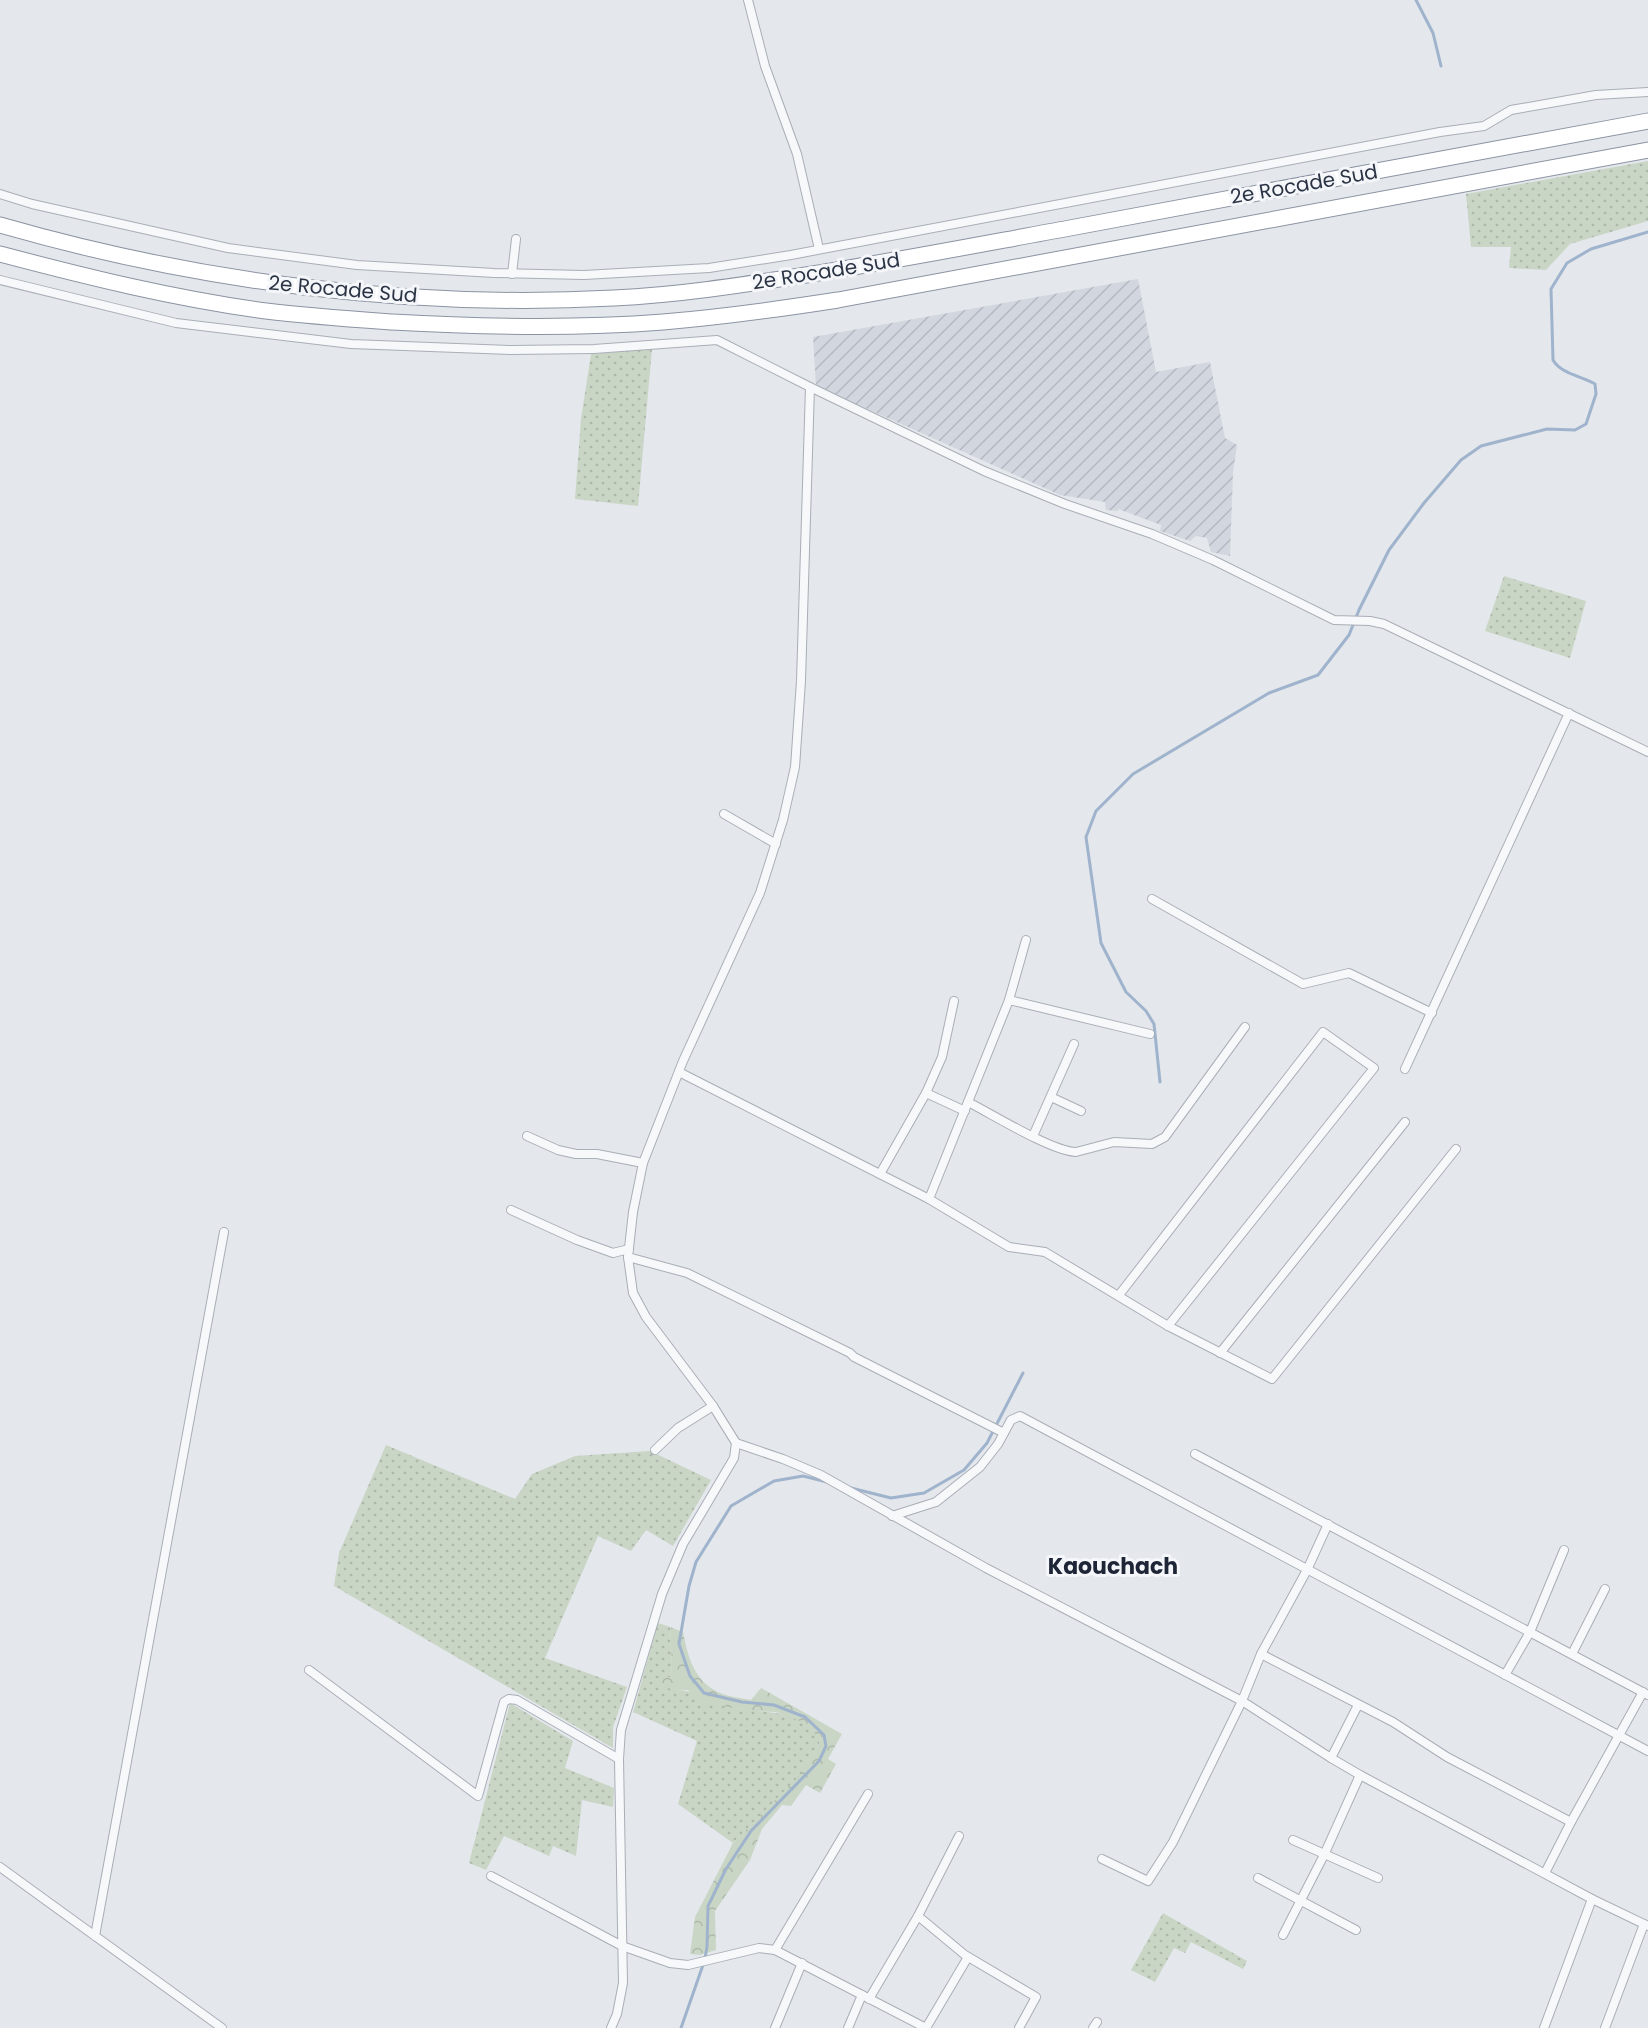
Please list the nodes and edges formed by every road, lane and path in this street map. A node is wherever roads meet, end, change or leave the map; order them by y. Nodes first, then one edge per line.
1 (748, 0) edge
2 (1648, 92) edge
3 (1648, 121) edge
4 (1648, 150) edge
5 (0, 194) edge
6 (0, 225) edge
7 (516, 239) dead end
8 (819, 249) junction
9 (0, 254) edge
10 (512, 274) junction
11 (0, 280) edge
12 (810, 387) junction
13 (1569, 712) junction
14 (1648, 752) edge
15 (724, 814) dead end
16 (776, 844) junction
17 (1152, 899) dead end
18 (1026, 940) dead end
19 (1009, 1000) junction
20 (954, 1001) dead end
21 (1432, 1013) junction
22 (1245, 1027) dead end
23 (1150, 1034) dead end
24 (1074, 1044) dead end
25 (1405, 1069) dead end
26 (679, 1072) junction
27 (926, 1093) junction
28 (1051, 1097) junction
29 (968, 1102) junction
30 (965, 1111) junction
31 (1081, 1111) dead end
32 (1405, 1122) dead end
33 (527, 1136) dead end
34 (1033, 1136) junction
35 (1456, 1149) dead end
36 (643, 1163) junction
37 (880, 1174) junction
38 (929, 1199) junction
39 (511, 1210) dead end
40 (224, 1232) dead end
41 (628, 1253) junction
42 (1119, 1295) junction
43 (1168, 1326) junction
44 (1220, 1353) junction
45 (713, 1406) junction
46 (1004, 1433) junction
47 (736, 1443) junction
48 (655, 1450) dead end
49 (1195, 1454) dead end
50 (892, 1516) junction
51 (1328, 1524) junction
52 (1564, 1550) dead end
53 (1307, 1570) junction
54 (1605, 1589) dead end
55 (1530, 1632) junction
56 (1261, 1654) junction
57 (1572, 1654) junction
58 (309, 1670) dead end
59 (1505, 1675) junction
60 (1646, 1693) edge
61 (1242, 1701) junction
62 (1359, 1705) junction
63 (1618, 1736) junction
64 (1648, 1751) edge
65 (1331, 1758) junction
66 (620, 1759) junction
67 (1360, 1775) junction
68 (868, 1794) dead end
69 (1571, 1822) junction
70 (959, 1836) dead end
71 (1293, 1840) dead end
72 (1324, 1855) junction
73 (1102, 1859) dead end
74 (0, 1867) edge
75 (1545, 1873) junction
76 (491, 1876) dead end
77 (1258, 1878) dead end
78 (1378, 1878) dead end
79 (1592, 1899) junction
80 (1301, 1901) junction
81 (918, 1916) junction
82 (1646, 1925) edge
83 (1356, 1930) dead end
84 (1283, 1935) dead end
85 (95, 1936) junction
86 (622, 1946) junction
87 (775, 1950) junction
88 (968, 1957) junction
89 (802, 1963) junction
90 (865, 1997) junction
91 (222, 2028) edge
92 (611, 2028) edge
93 (775, 2028) edge
94 (848, 2028) edge
95 (926, 2028) edge
96 (1018, 2028) edge
97 (1544, 2028) edge
98 (1605, 2028) edge

1 - 8 street
2 - 8 street
3 - 6 highway, 2e Rocade Sud
4 - 9 highway, 2e Rocade Sud
5 - 10 street
7 - 10 street
8 - 10 street
11 - 12 street
12 - 13 street
12 - 16 street
13 - 14 street
13 - 21 street
15 - 16 street
16 - 26 street
17 - 21 street
18 - 19 street
19 - 23 street
19 - 29 street
20 - 27 street
21 - 25 street
22 - 34 street
24 - 28 street
26 - 36 street
26 - 37 street
27 - 30 street
27 - 37 street
28 - 31 street
28 - 34 street
29 - 30 street
29 - 34 street
30 - 38 street
32 - 44 street
33 - 36 street
35 - 44 street
36 - 41 street
37 - 38 street
38 - 42 street
39 - 41 street
40 - 85 street
41 - 45 street
41 - 46 street
42 - 43 street
42 - 43 street
43 - 44 street
45 - 47 street
45 - 48 street
46 - 50 street
46 - 53 street
47 - 50 street
47 - 66 street
49 - 51 street
50 - 61 street
51 - 53 street
51 - 55 street
52 - 55 street
53 - 56 street
53 - 59 street
54 - 57 street
55 - 57 street
55 - 59 street
56 - 61 street
56 - 62 street
57 - 60 street
58 - 66 street
59 - 63 street
60 - 63 street
61 - 65 street
61 - 73 street
62 - 65 street
62 - 69 street
63 - 64 street
63 - 69 street
65 - 67 street
66 - 86 street
67 - 72 street
67 - 75 street
68 - 87 street
69 - 75 street
70 - 81 street
71 - 72 street
72 - 78 street
72 - 80 street
74 - 85 street
75 - 79 street
76 - 86 street
77 - 80 street
79 - 82 street
79 - 97 street
80 - 83 street
80 - 84 street
81 - 88 street
81 - 90 street
82 - 98 street
85 - 91 street
86 - 87 street
86 - 92 street
87 - 89 street
88 - 95 street
88 - 96 street
89 - 90 street
89 - 93 street
90 - 94 street
90 - 95 street

